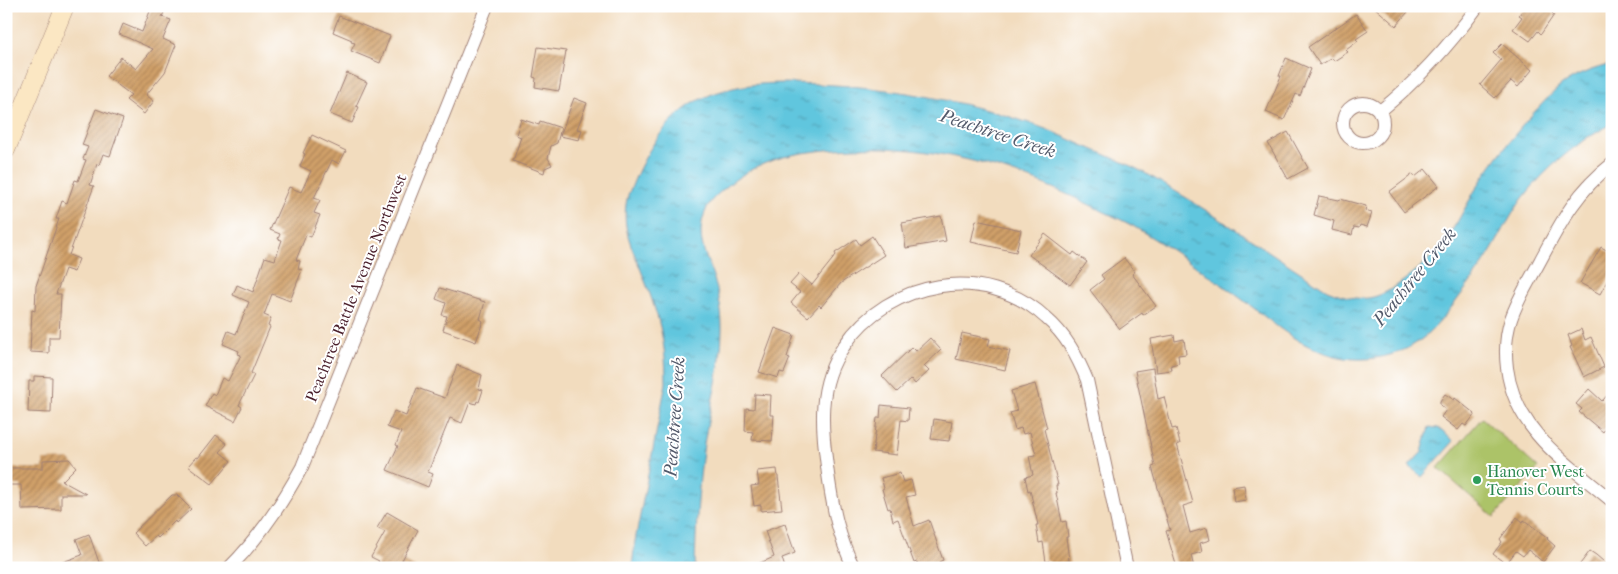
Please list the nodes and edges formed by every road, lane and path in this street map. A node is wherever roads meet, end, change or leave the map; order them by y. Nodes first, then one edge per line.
1 (65, 6) edge
2 (487, 6) edge
3 (1478, 6) edge
4 (1379, 112) dead end
5 (6, 150) edge
6 (1612, 164) edge
7 (1612, 501) edge
8 (229, 568) edge
9 (854, 568) edge
10 (1127, 568) edge

1 - 5 street
2 - 8 street, Peachtree Battle Avenue Northwest
3 - 4 street
6 - 7 street
9 - 10 street

